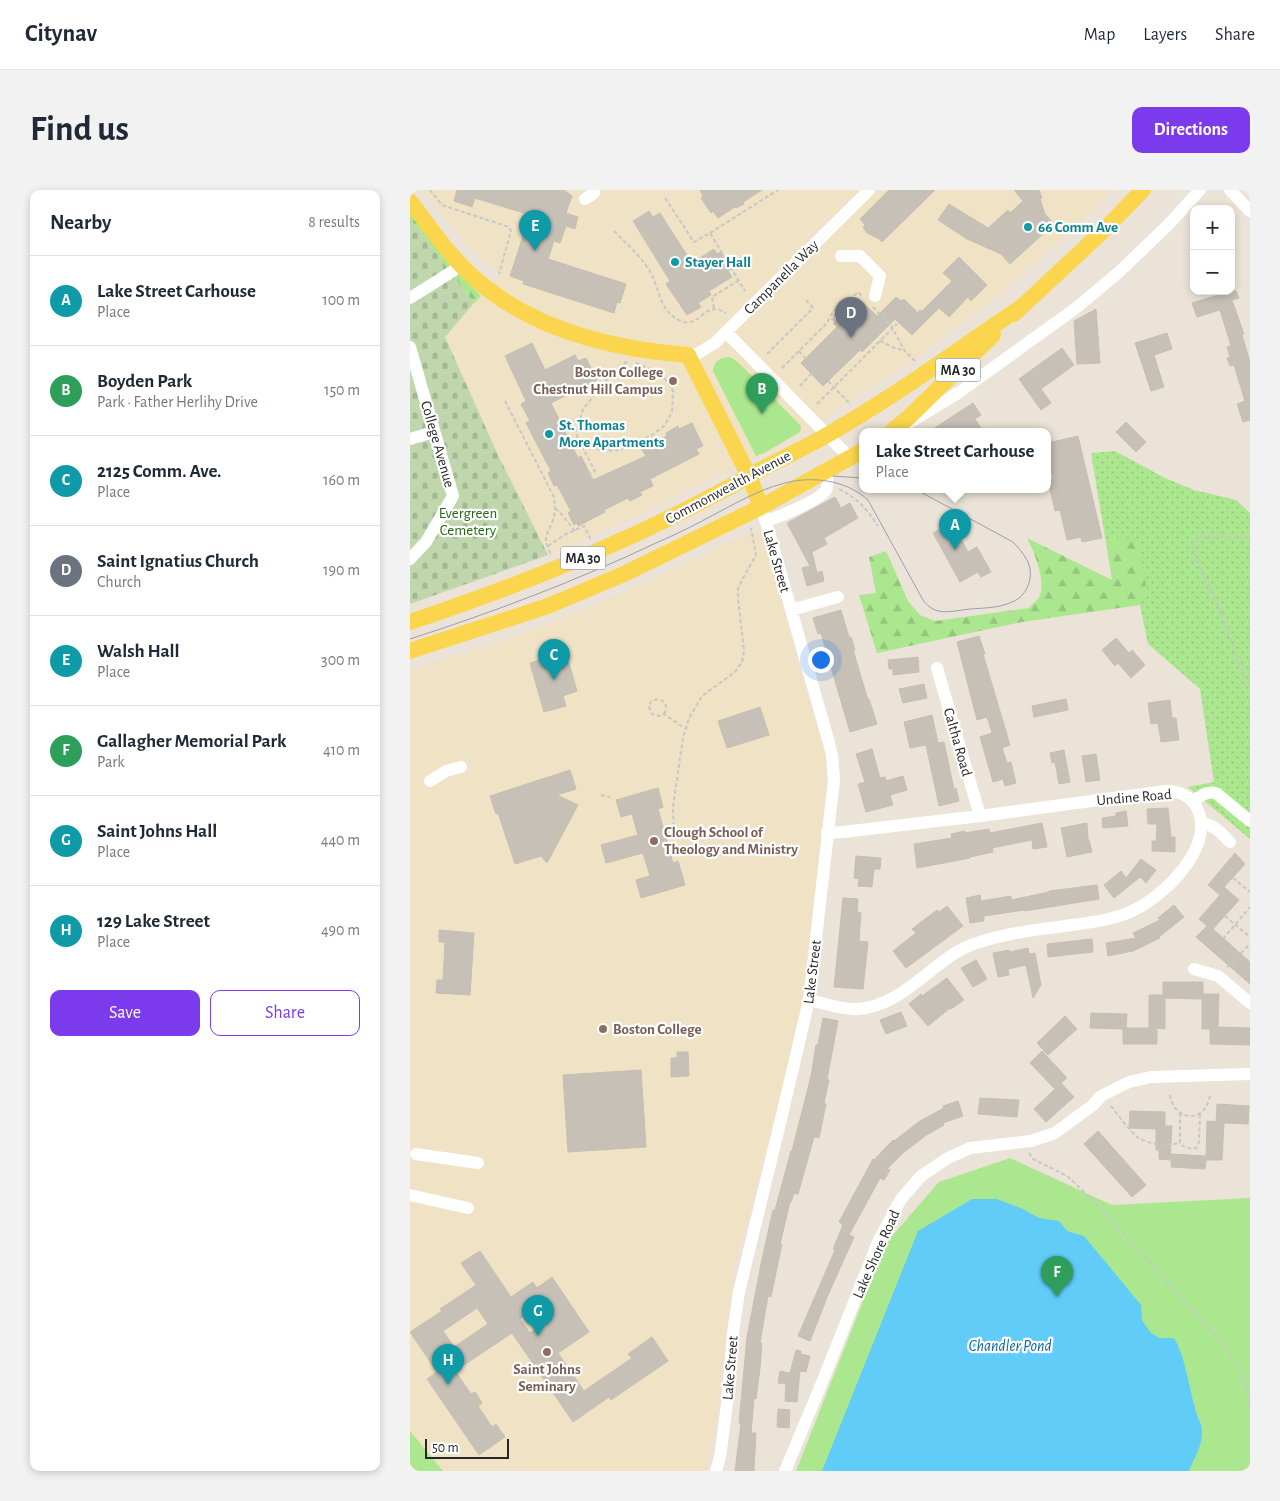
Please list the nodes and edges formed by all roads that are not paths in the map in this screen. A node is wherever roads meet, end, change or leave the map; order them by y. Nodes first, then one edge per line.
1 (869, 190) edge
2 (1143, 190) edge
3 (1200, 190) edge
4 (1230, 190) edge
5 (410, 201) edge
6 (1248, 210) edge
7 (1250, 221) edge
8 (841, 256) dead end
9 (460, 264) junction
10 (410, 298) edge
11 (869, 299) road end
12 (1021, 306) junction
13 (726, 332) junction
14 (410, 347) edge
15 (688, 355) junction
16 (896, 428) edge
17 (898, 428) edge
18 (434, 432) junction
19 (828, 435) junction
20 (410, 439) edge
21 (856, 454) edge
22 (749, 476) junction
23 (763, 514) junction
24 (410, 559) edge
25 (838, 597) dead end
26 (791, 610) junction
27 (410, 622) edge
28 (410, 651) edge
29 (937, 668) dead end
30 (461, 768) dead end
31 (430, 781) dead end
32 (1193, 802) junction
33 (980, 816) junction
34 (1250, 821) edge
35 (1201, 823) junction
36 (827, 833) junction
37 (1230, 842) dead end
38 (1194, 969) dead end
39 (809, 1000) junction
40 (1250, 1003) edge
41 (1250, 1074) edge
42 (416, 1154) dead end
43 (478, 1164) dead end
44 (410, 1195) edge
45 (468, 1208) dead end
46 (716, 1471) edge
47 (785, 1471) edge

1 - 13 street, Campanella Way
2 - 12 main road, Commonwealth Avenue / MA 30
3 - 17 street, Commonwealth Avenue
4 - 6 street
5 - 9 main road
6 - 7 street
8 - 11 street
9 - 10 street
9 - 15 main road
12 - 16 main road, Commonwealth Avenue / MA 30
12 - 19 main road, Commonwealth Avenue / MA 30
13 - 15 street, Campanella Way
13 - 19 street
14 - 18 street, College Avenue
15 - 22 main road, Lake Street
18 - 20 street
18 - 24 street, College Avenue
19 - 21 street
19 - 22 main road, Commonwealth Avenue / MA 30
21 - 23 main road, Commonwealth Avenue / MA 30
22 - 23 main road, Lake Street
22 - 27 main road, Commonwealth Avenue / MA 30
23 - 26 street, Lake Street
23 - 28 main road, Commonwealth Avenue / MA 30
25 - 26 street
26 - 36 street, Lake Street
29 - 33 street, Caltha Road
30 - 31 street
32 - 33 street, Undine Road
32 - 34 street
32 - 35 street, Undine Road
33 - 36 street, Undine Road
35 - 37 street
35 - 39 street
36 - 39 street, Lake Street
38 - 40 street
39 - 46 street, Lake Street
41 - 47 street, Lake Shore Road
42 - 43 street
44 - 45 street

